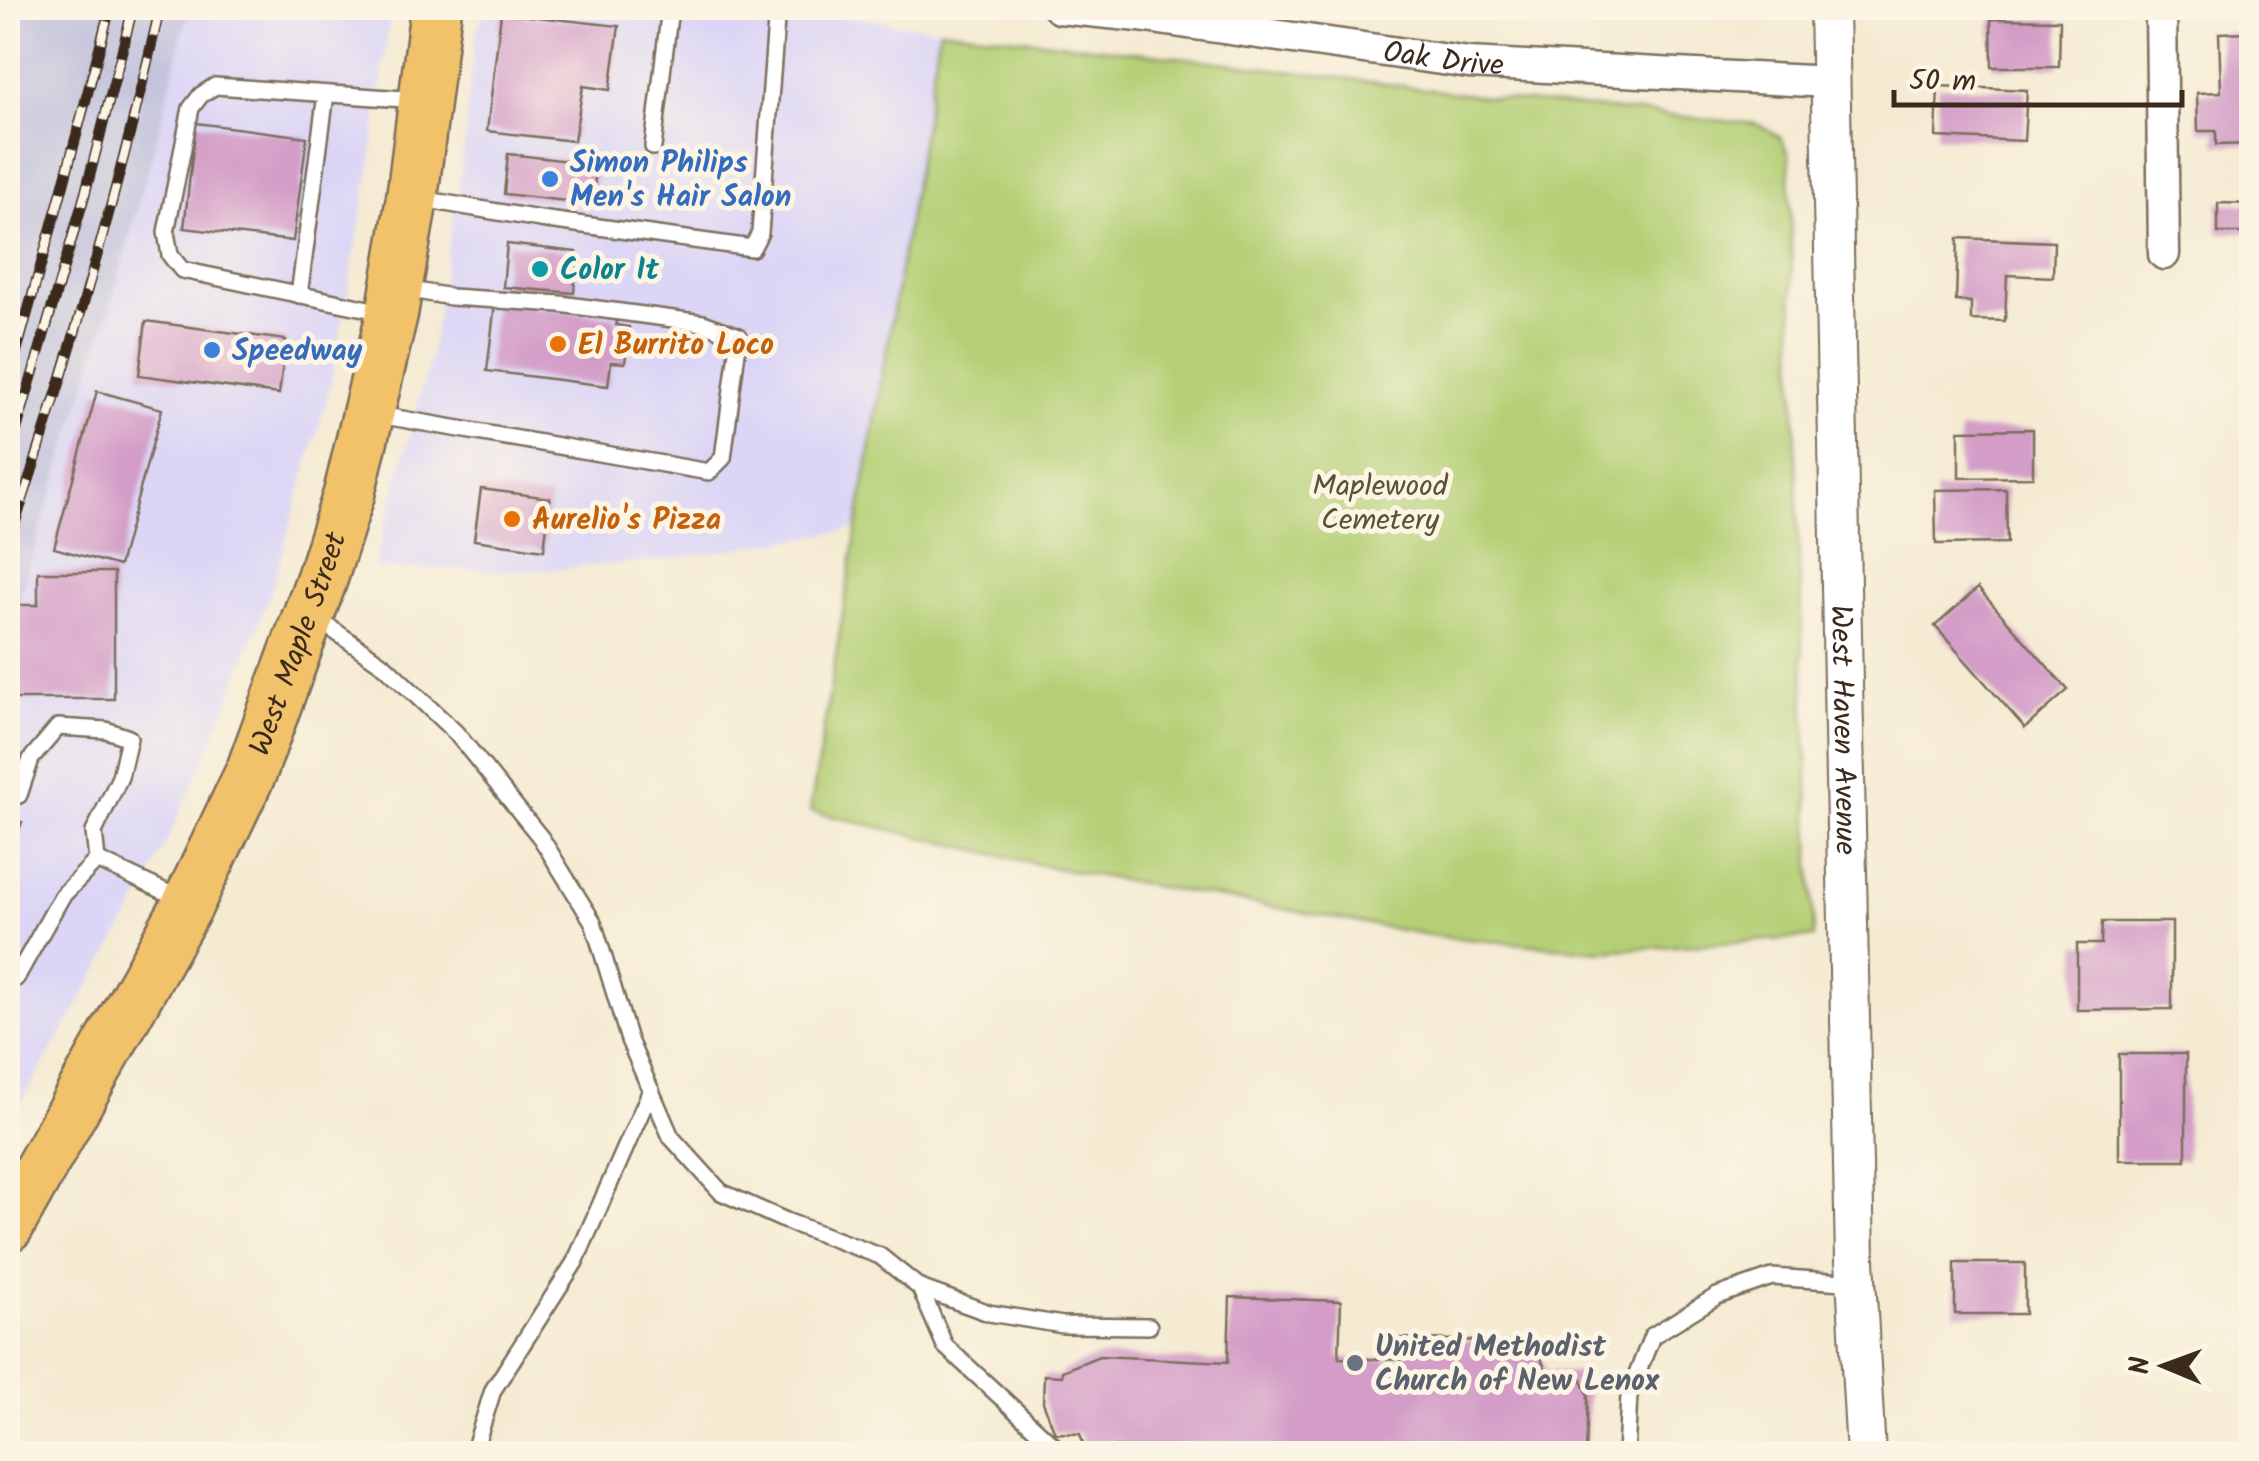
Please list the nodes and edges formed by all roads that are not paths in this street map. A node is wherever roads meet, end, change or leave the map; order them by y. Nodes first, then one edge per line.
1 (436, 8) edge
2 (670, 8) edge
3 (777, 8) edge
4 (1060, 8) edge
5 (1829, 8) edge
6 (2161, 8) edge
7 (1140, 12) edge
8 (1830, 82) junction
9 (326, 94) junction
10 (424, 100) junction
11 (653, 147) dead end
12 (412, 198) junction
13 (2164, 254) dead end
14 (298, 295) junction
15 (394, 301) junction
16 (369, 413) junction
17 (309, 613) junction
18 (19, 795) dead end
19 (97, 860) junction
20 (189, 902) junction
21 (16, 978) dead end
22 (651, 1090) junction
23 (8, 1226) edge
24 (1857, 1284) junction
25 (920, 1288) junction
26 (1149, 1326) dead end
27 (473, 1454) edge
28 (1063, 1454) edge
29 (1626, 1454) edge
30 (1866, 1454) edge

1 - 10 main road, West Maple Street
2 - 11 lane
3 - 12 lane
4 - 7 street, Oak Drive
5 - 8 street, West Haven Avenue
6 - 13 street
7 - 8 street, Oak Drive
8 - 24 street, West Haven Avenue
9 - 10 lane
9 - 14 lane
9 - 14 lane
10 - 12 main road, West Maple Street
12 - 15 main road, West Maple Street
14 - 15 lane
15 - 16 main road, West Maple Street
15 - 16 lane
16 - 17 main road, West Maple Street
17 - 20 main road, West Maple Street
17 - 22 lane
18 - 19 lane
19 - 20 lane
19 - 21 lane
20 - 23 main road, West Maple Street
22 - 25 lane
22 - 27 lane
24 - 29 lane
24 - 30 street, West Haven Avenue
25 - 26 lane
25 - 28 lane

